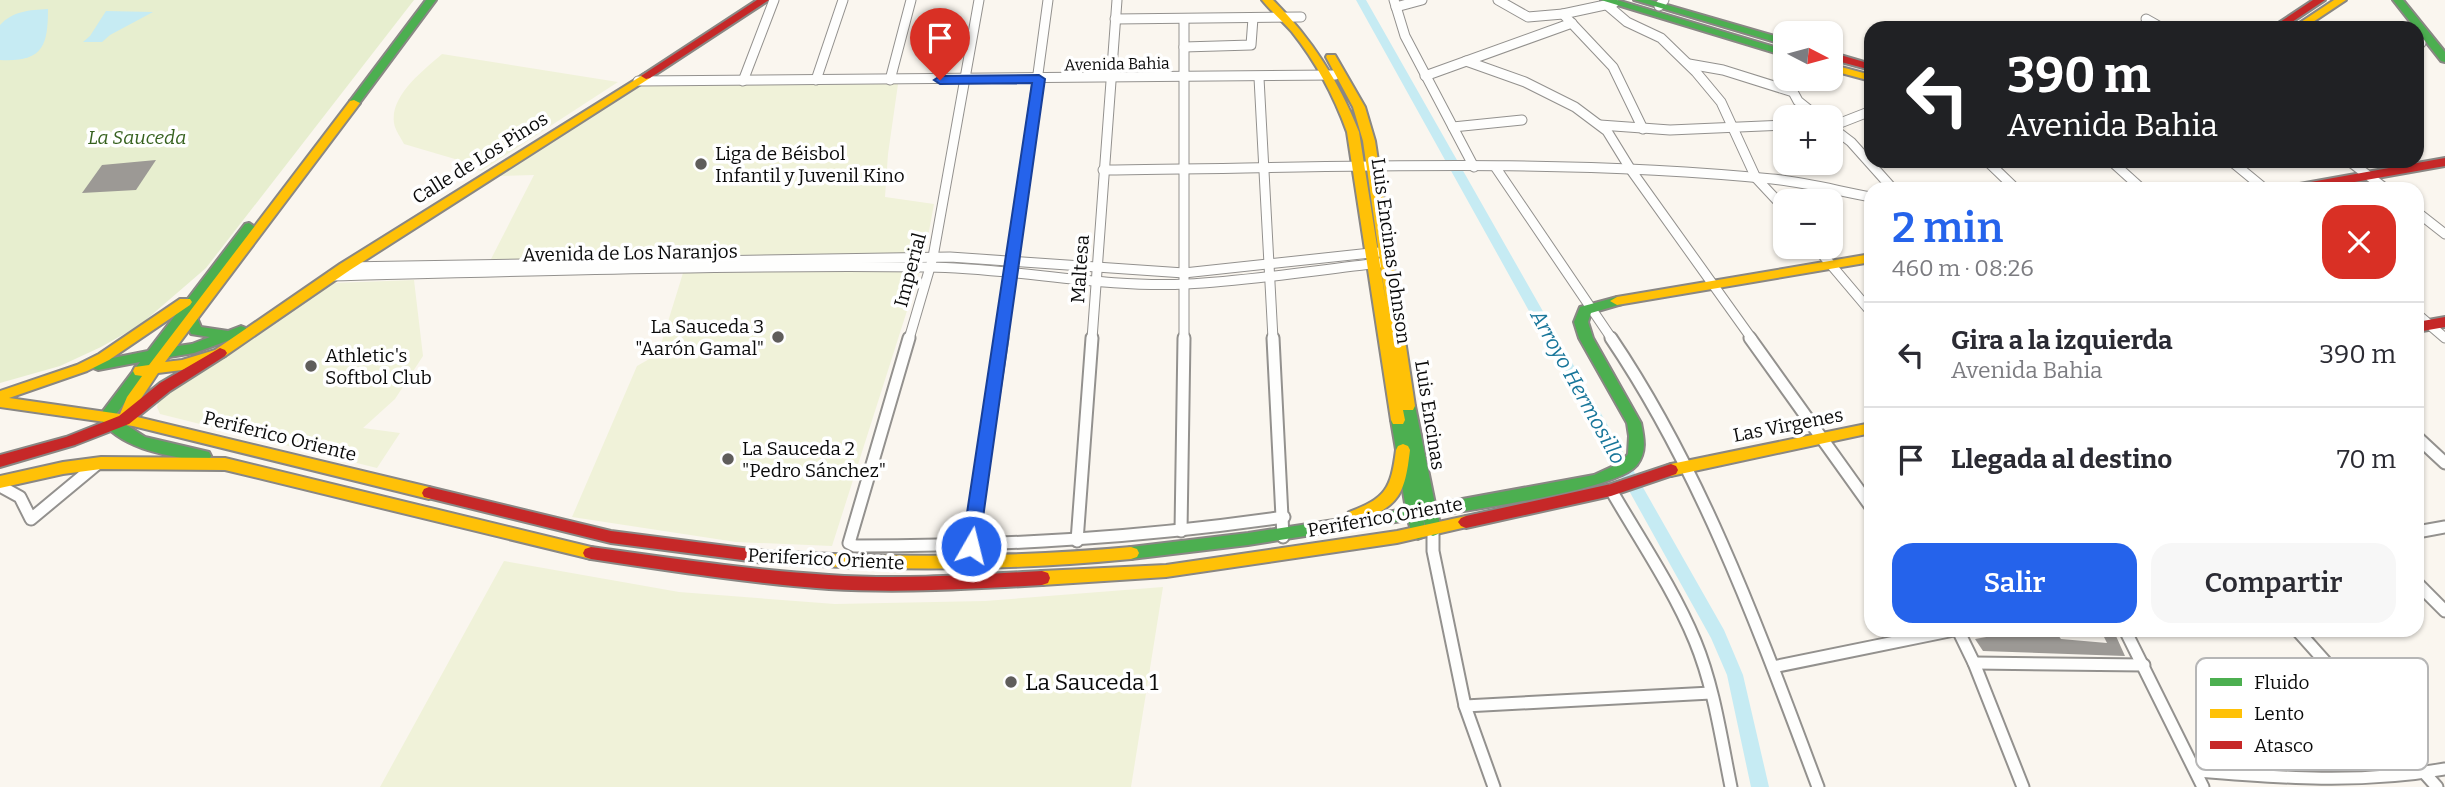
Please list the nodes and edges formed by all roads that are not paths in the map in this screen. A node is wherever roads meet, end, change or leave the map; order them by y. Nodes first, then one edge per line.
1 (422, 0) edge
2 (432, 0) edge
3 (764, 0) edge
4 (774, 0) edge
5 (843, 0) edge
6 (911, 0) edge
7 (979, 0) edge
8 (1048, 0) edge
9 (1117, 0) edge
10 (1267, 0) edge
11 (1280, 0) edge
12 (1422, 0) edge
13 (1498, 0) edge
14 (1639, 0) edge
15 (2320, 0) edge
16 (2341, 0) edge
17 (2386, 0) edge
18 (2398, 0) edge
19 (1609, 3) edge
20 (1662, 3) edge
21 (1395, 4) edge
22 (1563, 14) junction
23 (1253, 18) junction
24 (1294, 18) junction
25 (1115, 19) junction
26 (1184, 19) junction
27 (2146, 19) dead end
28 (2150, 21) edge
29 (2287, 21) edge
30 (2308, 21) edge
31 (2403, 21) edge
32 (2412, 21) edge
33 (1572, 23) junction
34 (2426, 41) edge
35 (1773, 45) edge
36 (1773, 46) edge
37 (1184, 47) junction
38 (1843, 59) edge
39 (2445, 59) edge
40 (1466, 61) junction
41 (1689, 64) junction
42 (1864, 65) edge
43 (1843, 70) edge
44 (2445, 73) edge
45 (1337, 76) junction
46 (1425, 76) junction
47 (1864, 76) edge
48 (1184, 77) junction
49 (1259, 78) junction
50 (1039, 79) junction
51 (1111, 79) junction
52 (816, 80) junction
53 (890, 80) junction
54 (965, 80) junction
55 (638, 81) junction
56 (743, 81) junction
57 (1773, 86) edge
58 (1790, 91) edge
59 (1805, 105) edge
60 (1864, 114) edge
61 (1522, 120) dead end
62 (1843, 122) edge
63 (1600, 125) junction
64 (1773, 125) edge
65 (1452, 127) junction
66 (1734, 127) junction
67 (1643, 129) junction
68 (1843, 136) edge
69 (1864, 157) edge
70 (2445, 162) edge
71 (2424, 166) edge
72 (1473, 167) junction
73 (1496, 167) junction
74 (1874, 168) edge
75 (1994, 168) edge
76 (2119, 168) edge
77 (2240, 168) edge
78 (2358, 168) edge
79 (2412, 168) edge
80 (1185, 169) junction
81 (1264, 169) junction
82 (1366, 169) junction
83 (1103, 170) junction
84 (1631, 170) junction
85 (2369, 176) junction
86 (1756, 178) junction
87 (1887, 182) edge
88 (2009, 182) edge
89 (2134, 182) edge
90 (2256, 182) edge
91 (2334, 182) edge
92 (2377, 182) edge
93 (1773, 196) edge
94 (1864, 196) edge
95 (2424, 218) edge
96 (2445, 234) edge
97 (1379, 258) junction
98 (1826, 259) edge
99 (1864, 259) edge
100 (1013, 260) junction
101 (932, 262) junction
102 (687, 264) junction
103 (1831, 265) junction
104 (345, 267) junction
105 (1099, 267) junction
106 (1270, 269) junction
107 (1012, 271) junction
108 (331, 276) junction
109 (1184, 279) junction
110 (1097, 281) junction
111 (1712, 284) junction
112 (195, 296) junction
113 (1864, 304) edge
114 (1590, 307) junction
115 (191, 318) junction
116 (268, 319) junction
117 (2445, 322) edge
118 (2424, 326) edge
119 (2424, 327) edge
120 (236, 333) junction
121 (2445, 338) edge
122 (220, 353) junction
123 (152, 363) junction
124 (82, 368) junction
125 (0, 396) edge
126 (0, 402) edge
127 (114, 420) junction
128 (1864, 429) edge
129 (1821, 437) junction
130 (2424, 444) edge
131 (1402, 450) junction
132 (0, 461) edge
133 (98, 463) junction
134 (2445, 463) edge
135 (225, 464) junction
136 (1687, 466) junction
137 (0, 484) edge
138 (1611, 491) junction
139 (1864, 497) edge
140 (1421, 515) junction
141 (1284, 517) junction
142 (2445, 527) edge
143 (1181, 531) junction
144 (2424, 531) edge
145 (1425, 532) junction
146 (1300, 534) junction
147 (1283, 537) junction
148 (1077, 541) junction
149 (971, 546) junction
150 (2424, 590) edge
151 (2445, 611) edge
152 (1921, 637) edge
153 (1960, 637) edge
154 (2129, 637) edge
155 (2303, 637) edge
156 (2322, 658) edge
157 (1974, 663) junction
158 (2144, 665) junction
159 (1773, 667) junction
160 (1712, 693) junction
161 (1465, 706) junction
162 (2196, 769) edge
163 (2445, 769) edge
164 (2421, 770) edge
165 (2197, 771) joint
166 (2425, 774) junction
167 (2279, 782) edge
168 (1494, 787) edge
169 (1731, 787) edge
170 (1818, 787) edge
171 (2023, 787) edge
172 (2203, 787) edge
173 (2437, 787) edge

1 - 112 main road
2 - 115 main road
3 - 55 main road, Calle de Los Pinos
4 - 56 street
5 - 52 street
6 - 53 street
7 - 54 street, Imperial
8 - 50 street
9 - 25 street, Maltesa
10 - 24 main road, Luis Encinas Johnson
11 - 24 main road
12 - 21 street
13 - 22 street
14 - 20 main road
15 - 29 main road
16 - 30 main road
17 - 31 main road
18 - 32 main road
19 - 22 street
19 - 36 main road
19 - 41 street
20 - 35 main road
21 - 46 street
22 - 33 street
23 - 24 street
23 - 26 street
23 - 37 street
24 - 45 main road, Luis Encinas Johnson
25 - 26 street
25 - 51 street, Maltesa
26 - 37 street
27 - 28 street
33 - 40 street
33 - 67 street
34 - 39 main road
34 - 44 main road
37 - 48 street
38 - 42 main road
40 - 46 street
40 - 63 street
41 - 57 street
41 - 66 street
43 - 47 main road
45 - 49 street, Avenida Bahia
45 - 82 main road, Luis Encinas Johnson
46 - 65 street
48 - 49 street, Avenida Bahia
48 - 51 street, Avenida Bahia
48 - 80 street
49 - 81 street
50 - 51 street, Avenida Bahia
50 - 54 street, Avenida Bahia
50 - 100 street
51 - 83 street, Maltesa
52 - 53 street, Avenida Bahia
52 - 56 street, Avenida Bahia
53 - 54 street, Avenida Bahia
54 - 101 street, Imperial
55 - 56 street, Avenida Bahia
55 - 104 main road, Calle de Los Pinos
58 - 59 street
60 - 62 street
61 - 65 street
63 - 67 street
63 - 84 street
64 - 66 street
65 - 72 street
66 - 67 street
66 - 86 street
68 - 69 street
70 - 71 main road
72 - 73 street
72 - 82 street
73 - 84 street
73 - 114 street
74 - 87 street
75 - 88 street
76 - 89 street
77 - 90 street
78 - 85 street
79 - 85 main road
80 - 81 street
80 - 83 street
80 - 109 street
81 - 82 street
81 - 106 street
82 - 97 main road, Luis Encinas Johnson
83 - 105 street, Maltesa
84 - 86 street
84 - 111 street
85 - 91 main road
85 - 92 street
86 - 93 street
86 - 94 street
95 - 96 street
97 - 106 street
97 - 131 main road, Luis Encinas Johnson
97 - 140 main road, Luis Encinas
98 - 103 street
99 - 103 main road
100 - 101 street
100 - 105 street
100 - 107 street
101 - 102 street, Avenida de Los Naranjos
101 - 107 street
101 - 149 street, Imperial
102 - 104 street, Avenida de Los Naranjos
102 - 108 street, Avenida de Los Naranjos
103 - 111 main road
103 - 113 street
104 - 108 main road, Calle de Los Pinos
105 - 109 street
105 - 110 street, Maltesa
106 - 109 street
106 - 141 street
107 - 110 street
107 - 149 street
108 - 116 main road, Calle de Los Pinos
109 - 110 street
109 - 143 street
110 - 148 street, Maltesa
111 - 114 main road
111 - 129 street
112 - 123 main road
112 - 124 main road
114 - 136 street
114 - 140 main road, Periferico Oriente
115 - 120 main road
115 - 123 main road
116 - 120 main road
116 - 122 main road, Calle de Los Pinos
117 - 118 main road
119 - 121 street
120 - 123 main road
122 - 123 main road
122 - 127 main road
123 - 124 main road
123 - 127 main road
124 - 125 main road
126 - 127 main road, Periferico Oriente
127 - 132 main road
127 - 135 main road
127 - 147 main road, Periferico Oriente
128 - 129 main road, Las Virgenes
129 - 136 main road, Las Virgenes
129 - 139 street
130 - 134 street
131 - 140 main road, Luis Encinas Johnson
131 - 146 main road
133 - 135 main road, Periferico Oriente
133 - 137 main road, Periferico Oriente
133 - 137 street
135 - 145 main road, Periferico Oriente
136 - 138 main road, Periferico Oriente
136 - 159 street
138 - 145 main road, Periferico Oriente
138 - 160 street
140 - 145 main road, Luis Encinas
140 - 146 main road, Periferico Oriente
141 - 143 street
141 - 147 street
142 - 144 street
143 - 148 street
145 - 161 street
146 - 147 main road, Periferico Oriente
148 - 149 street
150 - 151 street
152 - 159 street
153 - 157 street
154 - 158 street
155 - 156 street
157 - 158 street
157 - 171 street
158 - 162 street
159 - 170 street
160 - 161 street
160 - 169 street
161 - 168 street
163 - 166 street
164 - 166 street
165 - 167 street
165 - 172 street
166 - 167 street
166 - 173 street

